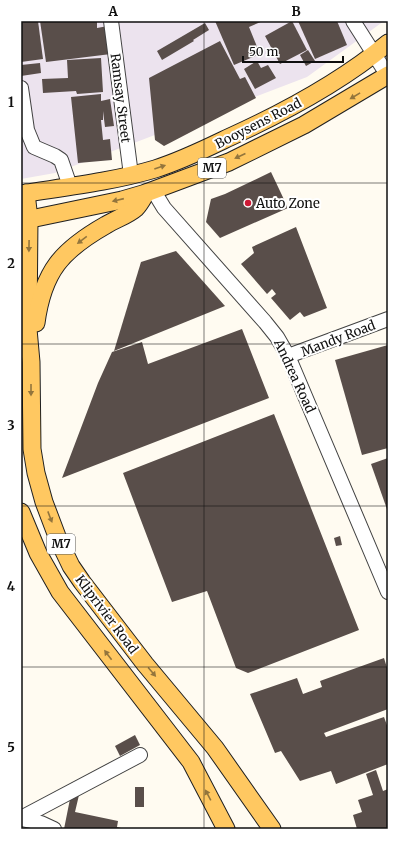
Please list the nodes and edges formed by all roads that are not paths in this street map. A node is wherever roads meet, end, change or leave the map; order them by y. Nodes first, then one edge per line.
1 (112, 21) edge
2 (353, 21) edge
3 (388, 44) edge
4 (374, 55) junction
5 (388, 76) edge
6 (21, 88) edge
7 (132, 175) junction
8 (70, 186) junction
9 (149, 192) junction
10 (24, 194) edge
11 (25, 220) edge
12 (388, 319) edge
13 (288, 356) junction
14 (31, 362) junction
15 (21, 512) edge
16 (388, 592) edge
17 (140, 755) dead end
18 (21, 818) edge
19 (54, 829) edge
20 (226, 829) edge
21 (272, 829) edge

1 - 7 street, Ramsay Street
2 - 4 street
3 - 4 main road, Booysens Road / M7
4 - 5 street
7 -> 4 main road, Booysens Road / M7
5 -> 9 main road, Booysens Road / M7
6 - 8 street
7 - 8 main road, Booysens Road / M7
8 - 10 main road, Booysens Road / M7
9 -> 11 main road, Booysens Road / M7
9 - 13 street, Andrea Road
9 -> 14 main road
10 - 11 main road, Kliprivier Road / M7
11 -> 14 main road, Kliprivier Road / M7
12 - 13 street, Mandy Road
13 - 16 street, Andrea Road
14 -> 21 main road, Kliprivier Road / M7
20 -> 15 main road, Kliprivier Road / M7
17 - 18 street
18 - 19 street

